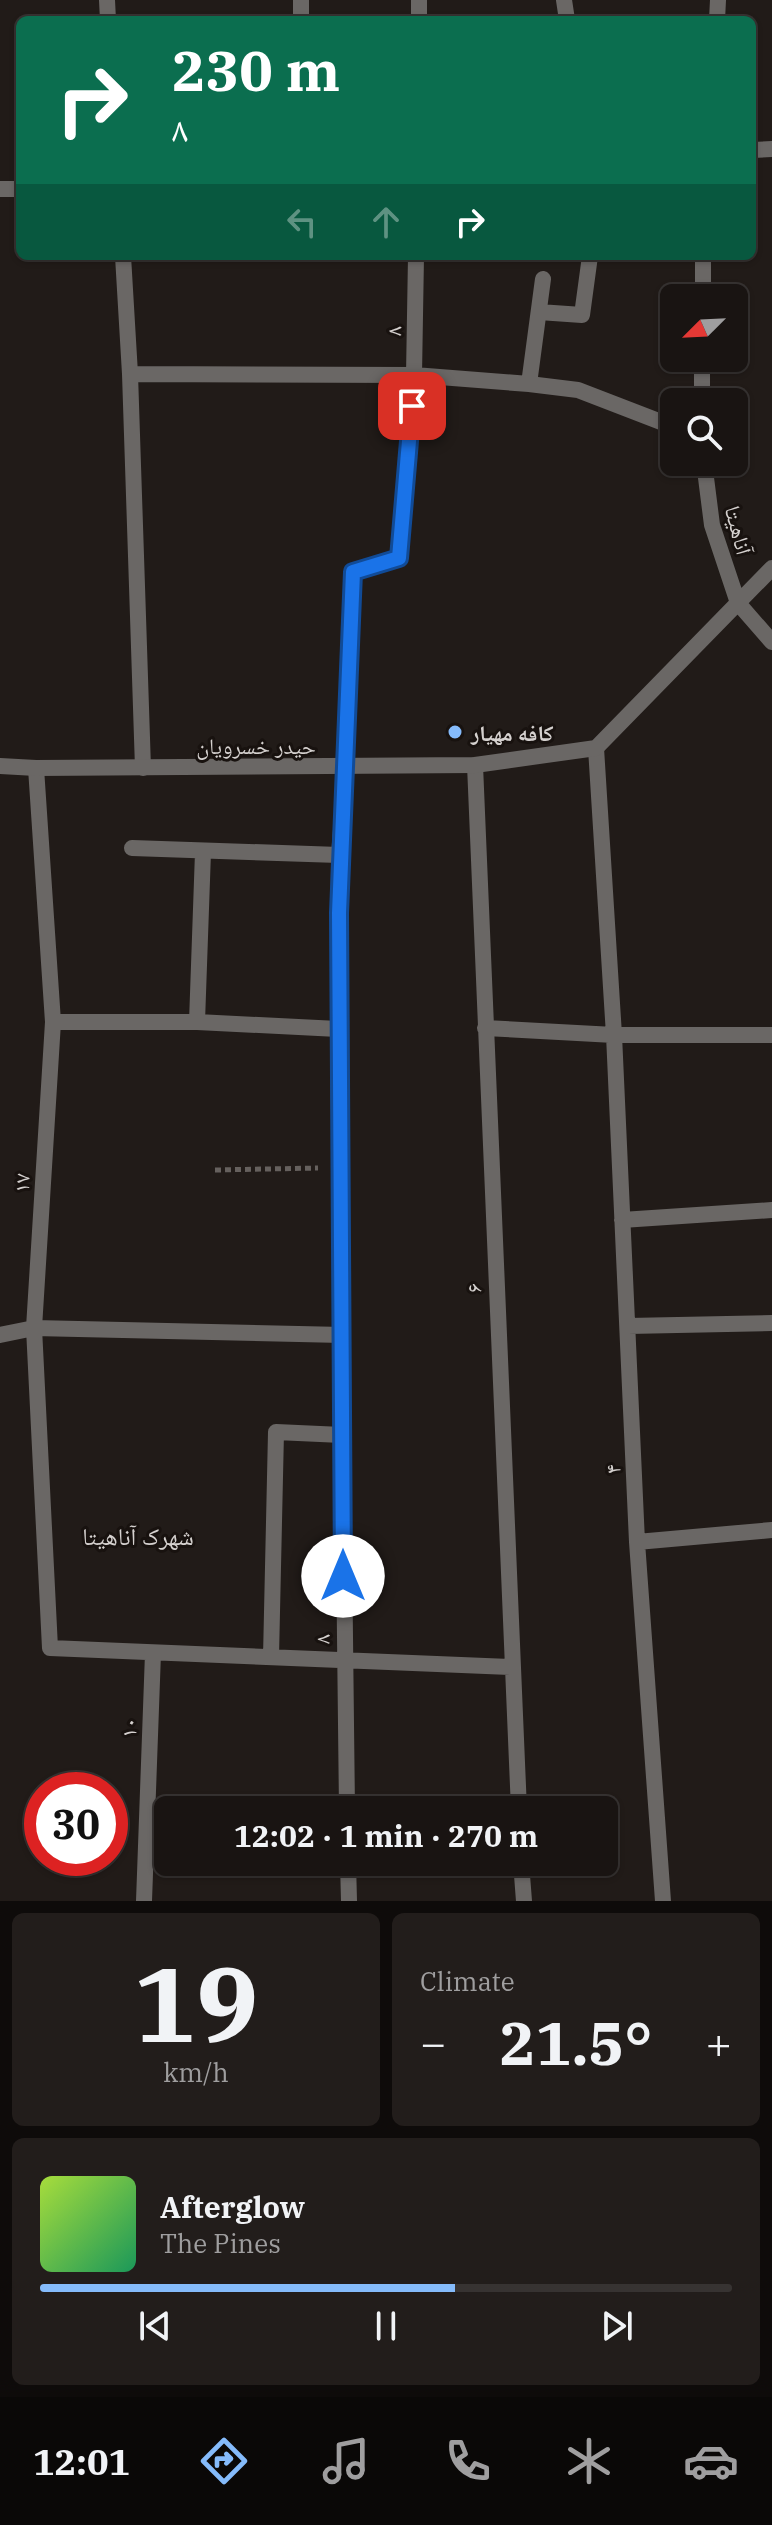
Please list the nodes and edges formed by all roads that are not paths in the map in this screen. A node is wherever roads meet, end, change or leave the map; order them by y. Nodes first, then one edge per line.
1 (123, 260) edge
2 (416, 260) edge
3 (589, 260) edge
4 (703, 260) edge
5 (543, 279) dead end
6 (703, 284) edge
7 (539, 312) junction
8 (130, 374) junction
9 (414, 375) junction
10 (529, 384) junction
11 (660, 422) edge
12 (706, 476) edge
13 (772, 568) edge
14 (738, 603) junction
15 (772, 642) edge
16 (596, 748) junction
17 (475, 765) junction
18 (0, 766) edge
19 (346, 767) junction
20 (36, 768) junction
21 (143, 768) junction
22 (132, 848) dead end
23 (203, 852) junction
24 (339, 855) junction
25 (53, 1022) junction
26 (197, 1022) junction
27 (485, 1028) junction
28 (338, 1029) junction
29 (614, 1035) junction
30 (772, 1035) edge
31 (772, 1210) edge
32 (622, 1220) junction
33 (772, 1323) edge
34 (628, 1326) junction
35 (34, 1328) junction
36 (0, 1335) edge
37 (343, 1335) junction
38 (342, 1435) junction
39 (772, 1530) edge
40 (637, 1542) junction
41 (153, 1653) junction
42 (271, 1657) junction
43 (343, 1660) junction
44 (511, 1667) junction
45 (347, 1796) edge
46 (518, 1796) edge
47 (348, 1876) edge
48 (522, 1876) edge
49 (144, 1901) edge
50 (349, 1901) edge
51 (524, 1901) edge
52 (663, 1901) edge

1 - 8 street
2 - 9 street, ۸
3 - 7 street
4 - 6 street
5 - 7 street
7 - 10 street
8 - 9 street
8 - 21 street
9 - 10 street
9 - 19 street, ۸
10 - 11 street
12 - 14 street, آناهیتا
13 - 14 street
14 - 15 street, آناهیتا
14 - 16 street
16 - 17 street, حیدر خسرویان
16 - 29 street, ۴
17 - 19 street, حیدر خسرویان
17 - 27 street, ۶
18 - 20 street, حیدر خسرویان
19 - 21 street, حیدر خسرویان
19 - 24 street, ۸
20 - 21 street, حیدر خسرویان
20 - 25 street, ۱۷
22 - 23 street
23 - 24 street
23 - 26 street
24 - 28 street, ۸
25 - 26 street
25 - 35 street, ۱۷
26 - 28 street
27 - 29 street
27 - 44 street, ۶
28 - 37 street, ۸
29 - 30 street
29 - 32 street, ۴
31 - 32 street
32 - 34 street, ۴
33 - 34 street
34 - 40 street, ۴
35 - 36 street
35 - 37 street
35 - 41 street, ۱۷
37 - 38 street, ۸
38 - 42 street
38 - 43 street, ۸
39 - 40 street
40 - 52 street, ۴
41 - 42 street
41 - 49 street, ۱۰
42 - 43 street
43 - 44 street
43 - 45 street, ۸
44 - 46 street, ۶
47 - 50 street
48 - 51 street

